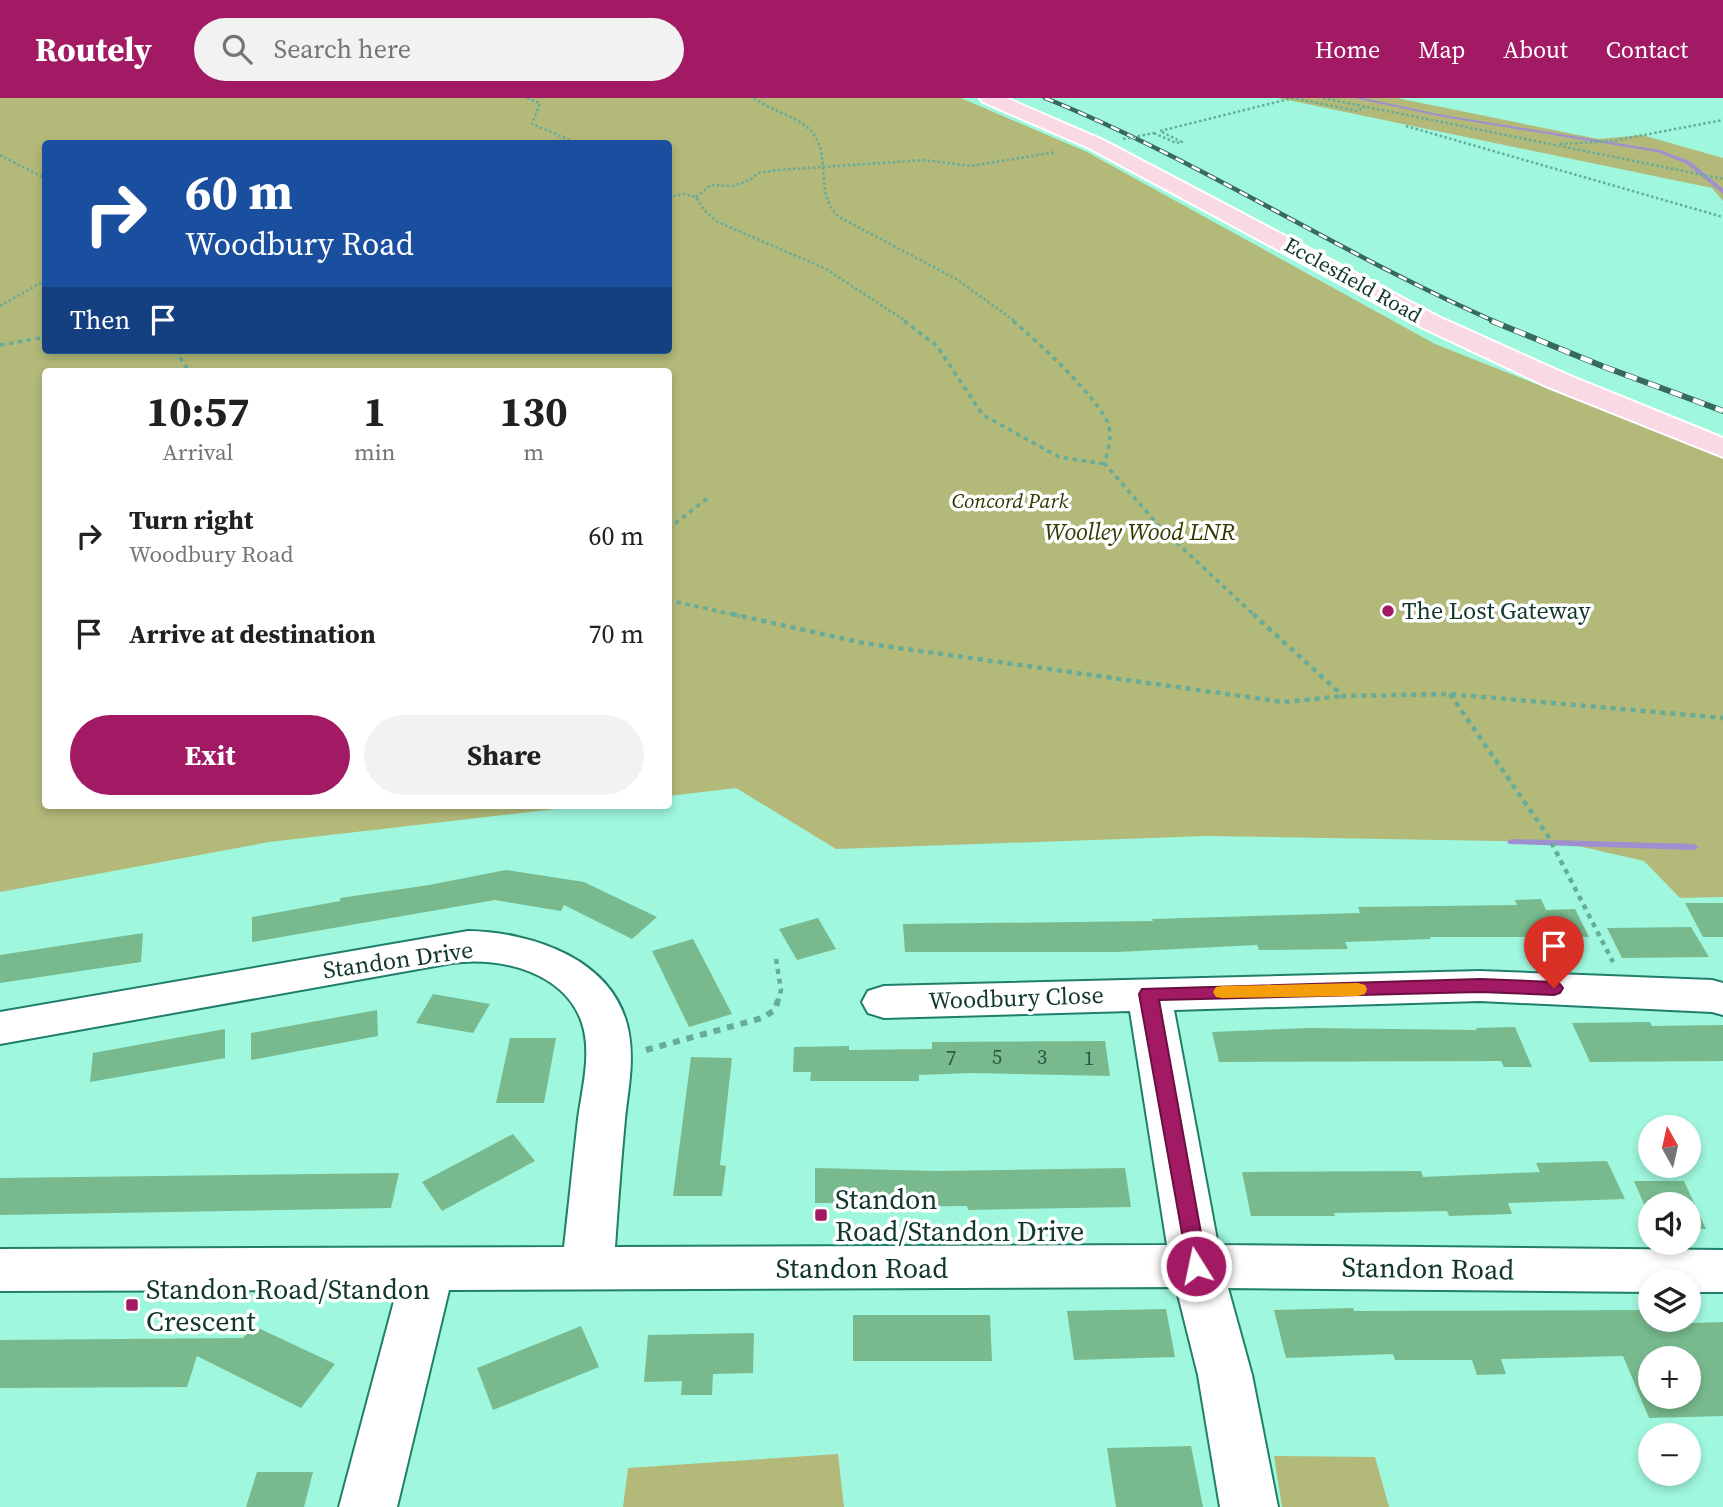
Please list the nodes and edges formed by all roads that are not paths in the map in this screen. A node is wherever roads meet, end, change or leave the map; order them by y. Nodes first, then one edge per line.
1 (990, 98) edge
2 (1723, 448) edge
3 (1149, 994) junction
4 (1723, 999) edge
5 (884, 1002) dead end
6 (0, 1028) edge
7 (1196, 1266) junction
8 (0, 1270) edge
9 (428, 1270) junction
10 (587, 1270) junction
11 (1723, 1271) edge
12 (368, 1507) edge
13 (1249, 1507) edge

1 - 2 main road, Ecclesfield Road
3 - 4 street, Woodbury Close
3 - 5 street, Woodbury Close
3 - 7 street
6 - 10 street, Standon Drive
7 - 10 street, Standon Road
7 - 11 street, Standon Road
7 - 13 street
8 - 9 street, Standon Road
9 - 10 street, Standon Road
9 - 12 street

